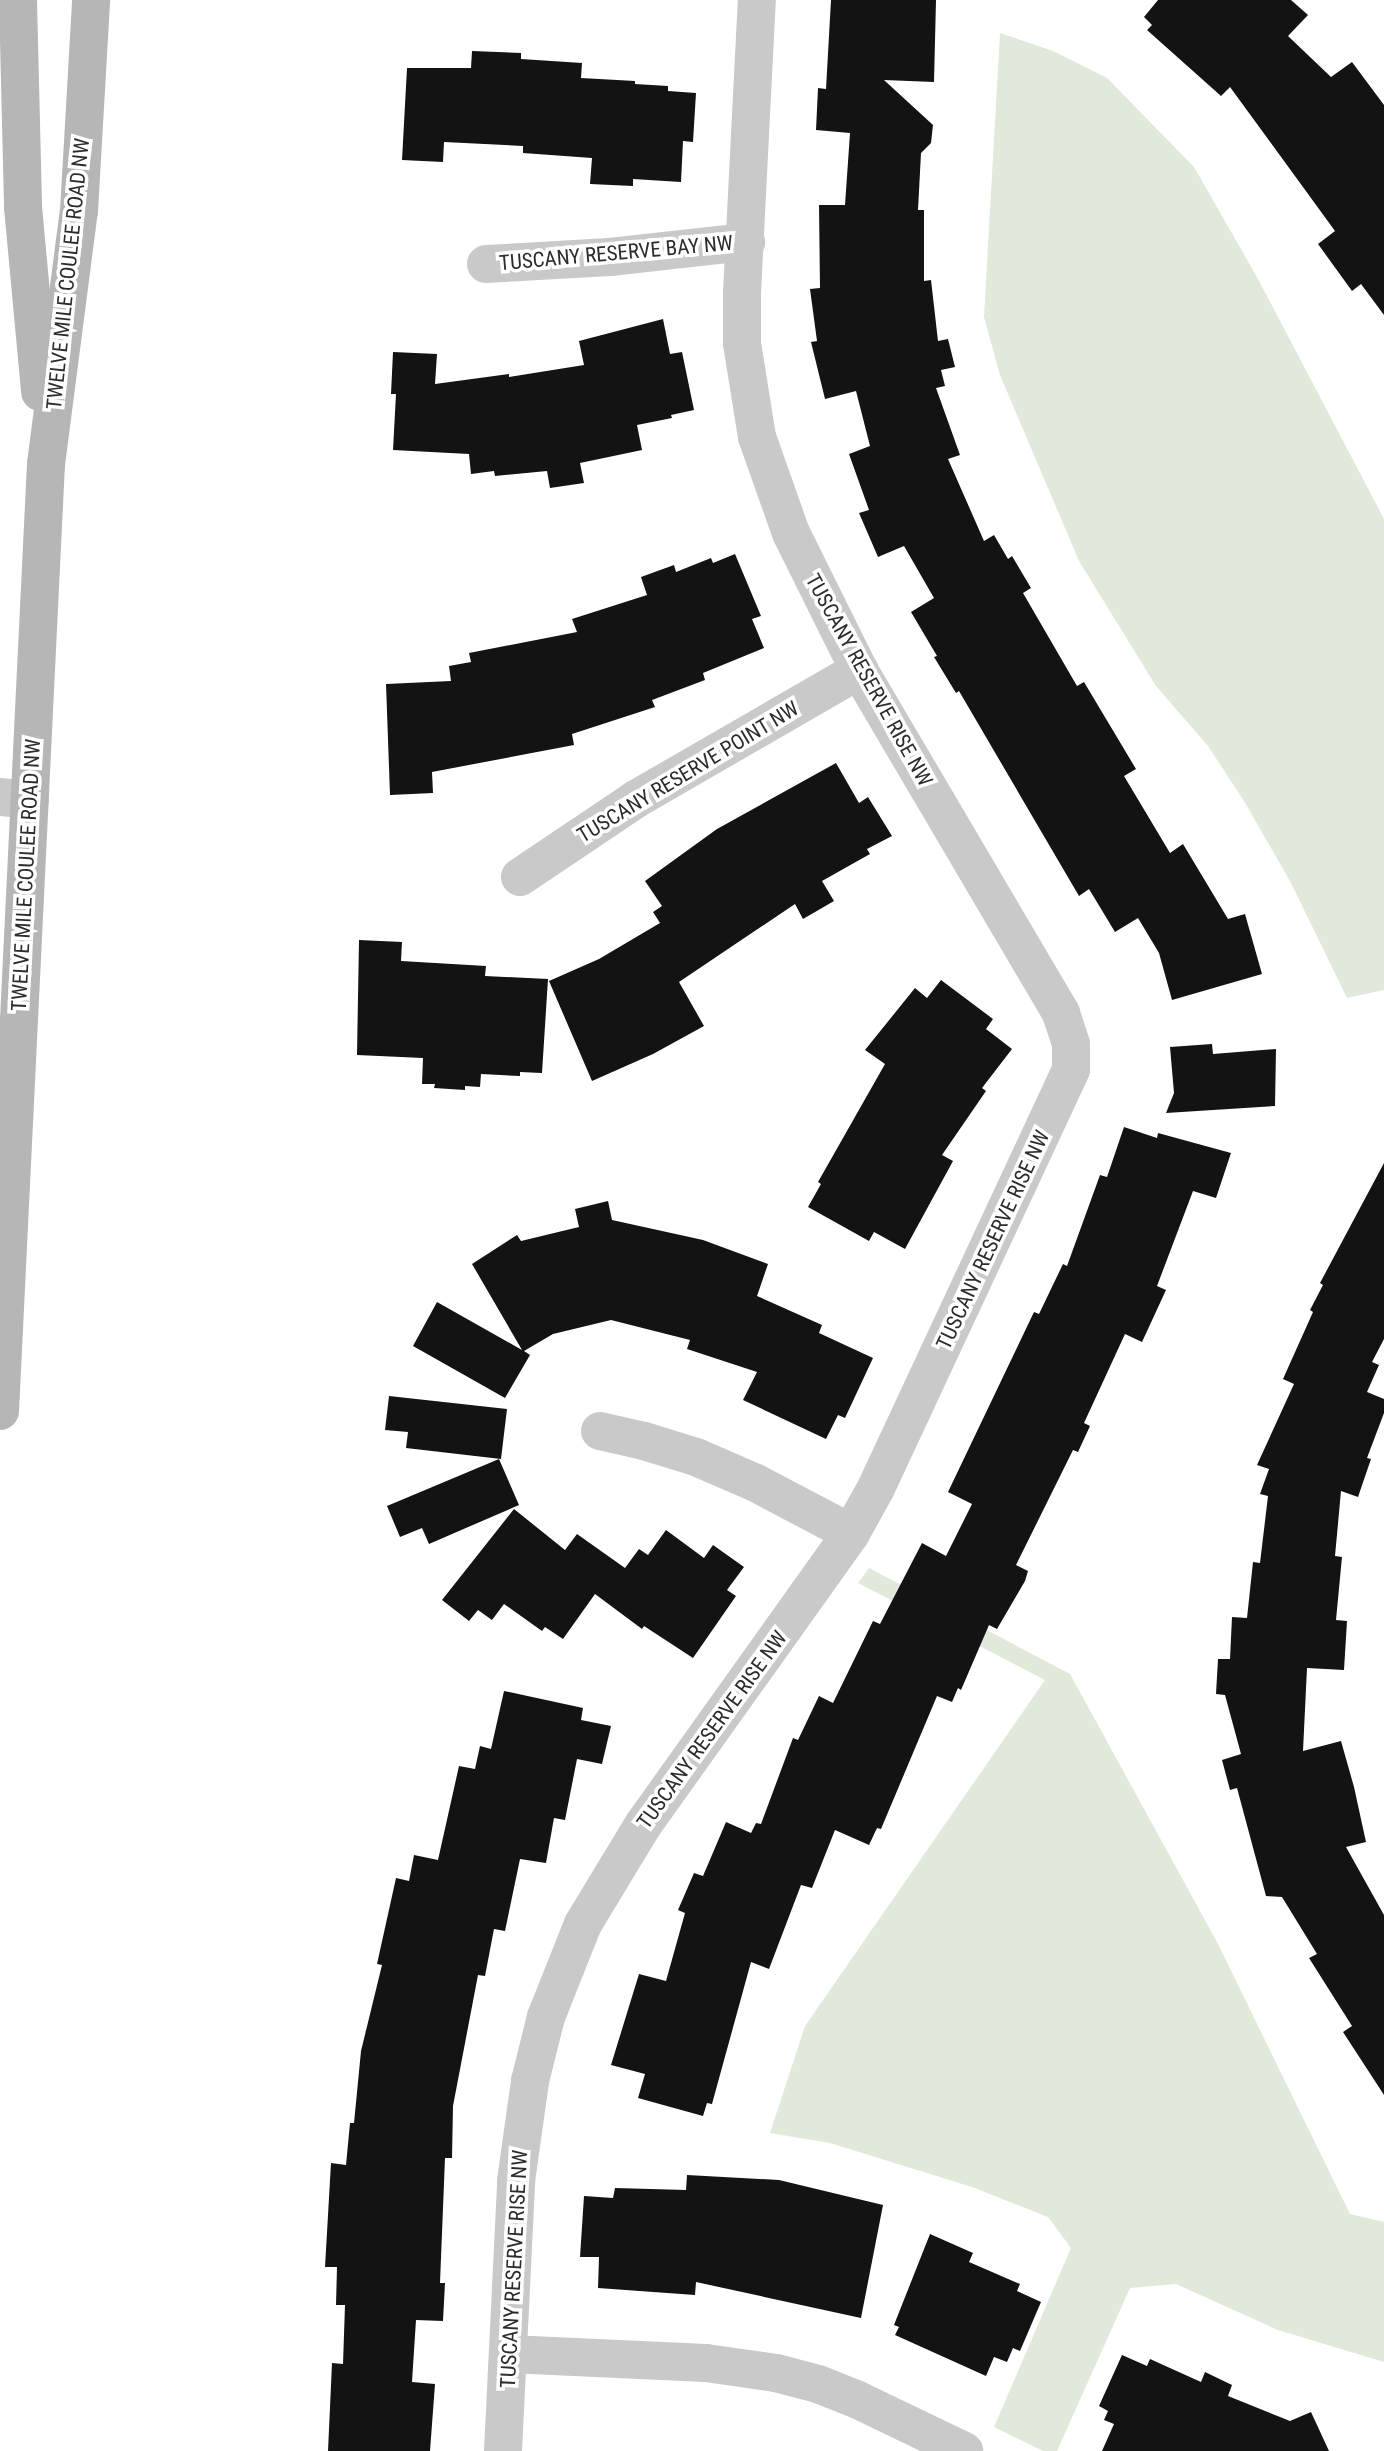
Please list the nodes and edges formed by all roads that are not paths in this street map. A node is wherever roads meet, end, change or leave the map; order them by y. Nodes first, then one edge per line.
1 (18, 0) edge
2 (757, 0) edge
3 (93, 10) edge
4 (746, 242) junction
5 (486, 264) dead end
6 (46, 464) junction
7 (859, 670) junction
8 (15, 798) edge
9 (520, 877) dead end
10 (0, 1412) edge
11 (600, 1431) dead end
12 (850, 1533) junction
13 (509, 2354) junction
14 (503, 2451) edge
15 (964, 2451) edge

1 - 6 street, TWELVE MILE COULEE ROAD NW
2 - 4 street, TUSCANY RESERVE RISE NW
3 - 6 street, TWELVE MILE COULEE ROAD NW
4 - 5 street, TUSCANY RESERVE BAY NW
4 - 7 street, TUSCANY RESERVE RISE NW
6 - 8 street, TWELVE MILE COULEE ROAD NW
7 - 9 street, TUSCANY RESERVE POINT NW
7 - 12 street, TUSCANY RESERVE RISE NW
8 - 10 street, TWELVE MILE COULEE ROAD NW
11 - 12 street
12 - 13 street, TUSCANY RESERVE RISE NW
13 - 14 street, TUSCANY RESERVE RISE NW
13 - 15 street

